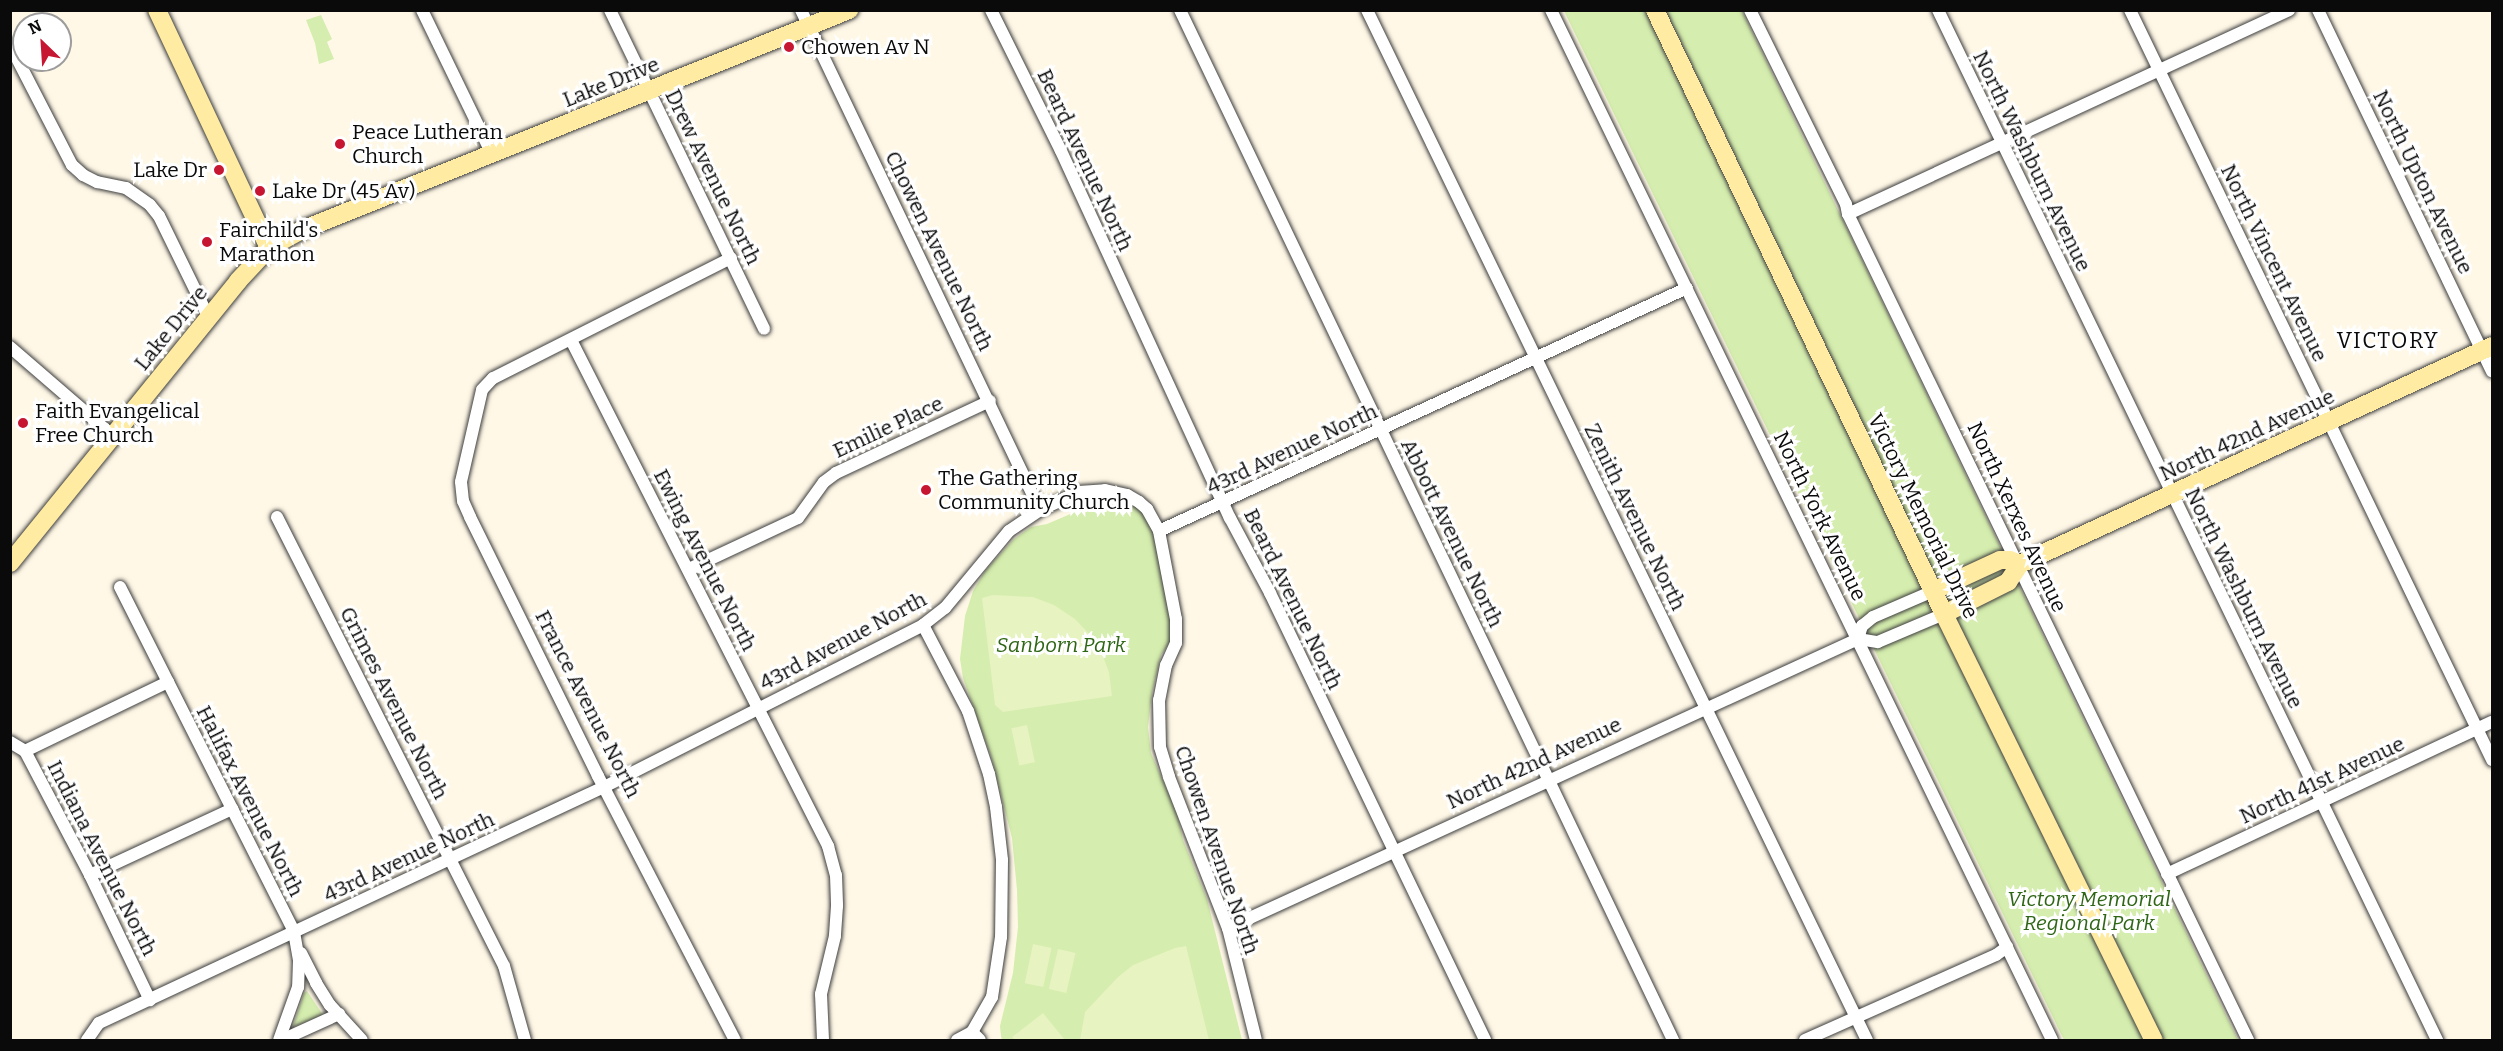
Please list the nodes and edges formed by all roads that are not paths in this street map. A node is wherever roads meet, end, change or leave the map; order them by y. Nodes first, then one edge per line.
1 (157, 10) edge
2 (422, 10) edge
3 (610, 10) edge
4 (849, 10) edge
5 (991, 10) edge
6 (1180, 10) edge
7 (1367, 10) edge
8 (1551, 10) edge
9 (1654, 10) edge
10 (1750, 10) edge
11 (1938, 10) edge
12 (2130, 10) edge
13 (2289, 10) edge
14 (2318, 10) edge
15 (805, 19) edge
16 (10, 45) edge
17 (2159, 71) junction
18 (649, 91) junction
19 (2002, 143) junction
20 (492, 154) junction
21 (1848, 214) junction
22 (269, 248) junction
23 (731, 258) junction
24 (1687, 288) junction
25 (209, 318) junction
26 (764, 329) dead end
27 (571, 340) junction
28 (10, 347) edge
29 (2488, 348) edge
30 (1537, 358) junction
31 (2493, 371) edge
32 (990, 401) junction
33 (2328, 422) junction
34 (1380, 429) junction
35 (112, 435) junction
36 (2172, 494) junction
37 (1223, 503) junction
38 (1040, 510) junction
39 (278, 517) dead end
40 (1159, 531) junction
41 (10, 563) edge
42 (2020, 564) junction
43 (689, 569) junction
44 (120, 586) dead end
45 (1933, 591) junction
46 (1944, 614) junction
47 (923, 624) junction
48 (1858, 639) junction
49 (168, 682) junction
50 (758, 709) junction
51 (1706, 709) junction
52 (2493, 722) edge
53 (2478, 729) junction
54 (10, 742) edge
55 (25, 751) junction
56 (2493, 760) edge
57 (1550, 781) junction
58 (604, 787) junction
59 (2321, 802) junction
60 (232, 809) junction
61 (1394, 852) junction
62 (452, 860) junction
63 (2167, 874) junction
64 (90, 875) junction
65 (1228, 928) junction
66 (294, 932) junction
67 (2007, 947) junction
68 (150, 1000) junction
69 (339, 1014) junction
70 (1856, 1017) junction
71 (976, 1036) edge
72 (87, 1041) edge
73 (281, 1041) edge
74 (362, 1041) edge
75 (525, 1041) edge
76 (735, 1041) edge
77 (823, 1041) edge
78 (957, 1041) edge
79 (1256, 1041) edge
80 (1485, 1041) edge
81 (1674, 1041) edge
82 (1804, 1041) edge
83 (1868, 1041) edge
84 (2052, 1041) edge
85 (2154, 1041) edge
86 (2248, 1041) edge
87 (2437, 1041) edge

1 - 22 street
2 - 20 street
3 - 18 street, Drew Avenue North
4 - 15 street, Lake Drive
5 - 37 street, Beard Avenue North
6 - 34 street, Abbott Avenue North
7 - 30 street, Zenith Avenue North
8 - 24 street, North York Avenue
9 - 45 street, Victory Memorial Drive
10 - 21 street, North Xerxes Avenue
11 - 19 street, North Washburn Avenue
12 - 17 street, North Vincent Avenue
13 - 17 street
14 - 29 street, North Upton Avenue
15 - 18 street, Lake Drive
15 - 32 street, Chowen Avenue North
16 - 25 street
17 - 19 street
17 - 33 street, North Vincent Avenue
18 - 20 street, Lake Drive
18 - 23 street, Drew Avenue North
19 - 21 street
19 - 36 street, North Washburn Avenue
20 - 22 street, Lake Drive
21 - 42 street, North Xerxes Avenue
22 - 25 street, Lake Drive
23 - 26 street, Drew Avenue North
23 - 27 street
24 - 30 street, 43rd Avenue North
24 - 48 street, North York Avenue
25 - 35 street, Lake Drive
27 - 43 street, Ewing Avenue North
27 - 58 street, France Avenue North
28 - 35 street
29 - 31 street, North Upton Avenue
29 - 33 street, North 42nd Avenue
30 - 34 street, 43rd Avenue North
30 - 51 street, Zenith Avenue North
32 - 38 street, Chowen Avenue North
32 - 43 street, Emilie Place
33 - 36 street, North 42nd Avenue
33 - 53 street, North Vincent Avenue
34 - 37 street, 43rd Avenue North
34 - 57 street, Abbott Avenue North
35 - 41 street, Lake Drive
36 - 42 street, North 42nd Avenue
36 - 59 street, North Washburn Avenue
37 - 40 street, 43rd Avenue North
37 - 61 street, Beard Avenue North
38 - 40 street, 43rd Avenue North
38 - 47 street, 43rd Avenue North
39 - 62 street, Grimes Avenue North
40 - 65 street, Chowen Avenue North
42 - 45 street, North 42nd Avenue
42 - 46 street, North 42nd Avenue
42 - 63 street, North Xerxes Avenue
43 - 50 street, Ewing Avenue North
44 - 49 street, Halifax Avenue North
45 - 46 street, Victory Memorial Drive
45 - 48 street, North 42nd Avenue
46 - 48 street, North 42nd Avenue
46 - 85 street, Victory Memorial Drive
47 - 50 street, 43rd Avenue North
47 - 71 street
48 - 51 street, North 42nd Avenue
48 - 67 street, North York Avenue
49 - 55 street
49 - 60 street, Halifax Avenue North
50 - 58 street, 43rd Avenue North
50 - 77 street, Ewing Avenue North
51 - 57 street, North 42nd Avenue
51 - 70 street, Zenith Avenue North
52 - 53 street, North 41st Avenue
53 - 56 street, North Vincent Avenue
53 - 59 street, North 41st Avenue
54 - 55 street, Indiana Avenue North
55 - 64 street, Indiana Avenue North
57 - 61 street, North 42nd Avenue
57 - 81 street, Abbott Avenue North
58 - 62 street, 43rd Avenue North
58 - 76 street, France Avenue North
59 - 63 street, North 41st Avenue
59 - 87 street, North Washburn Avenue
60 - 64 street
60 - 66 street, Halifax Avenue North
61 - 65 street, North 42nd Avenue
61 - 80 street, Beard Avenue North
62 - 66 street, 43rd Avenue North
62 - 75 street, Grimes Avenue North
63 - 86 street, North Xerxes Avenue
64 - 68 street, Indiana Avenue North
65 - 79 street, Chowen Avenue North
66 - 68 street, 43rd Avenue North
66 - 69 street
66 - 73 street, Halifax Avenue North
67 - 70 street
67 - 84 street, North York Avenue
68 - 72 street, 43rd Avenue North
69 - 73 street
69 - 74 street
70 - 82 street
70 - 83 street, Zenith Avenue North
71 - 78 street

